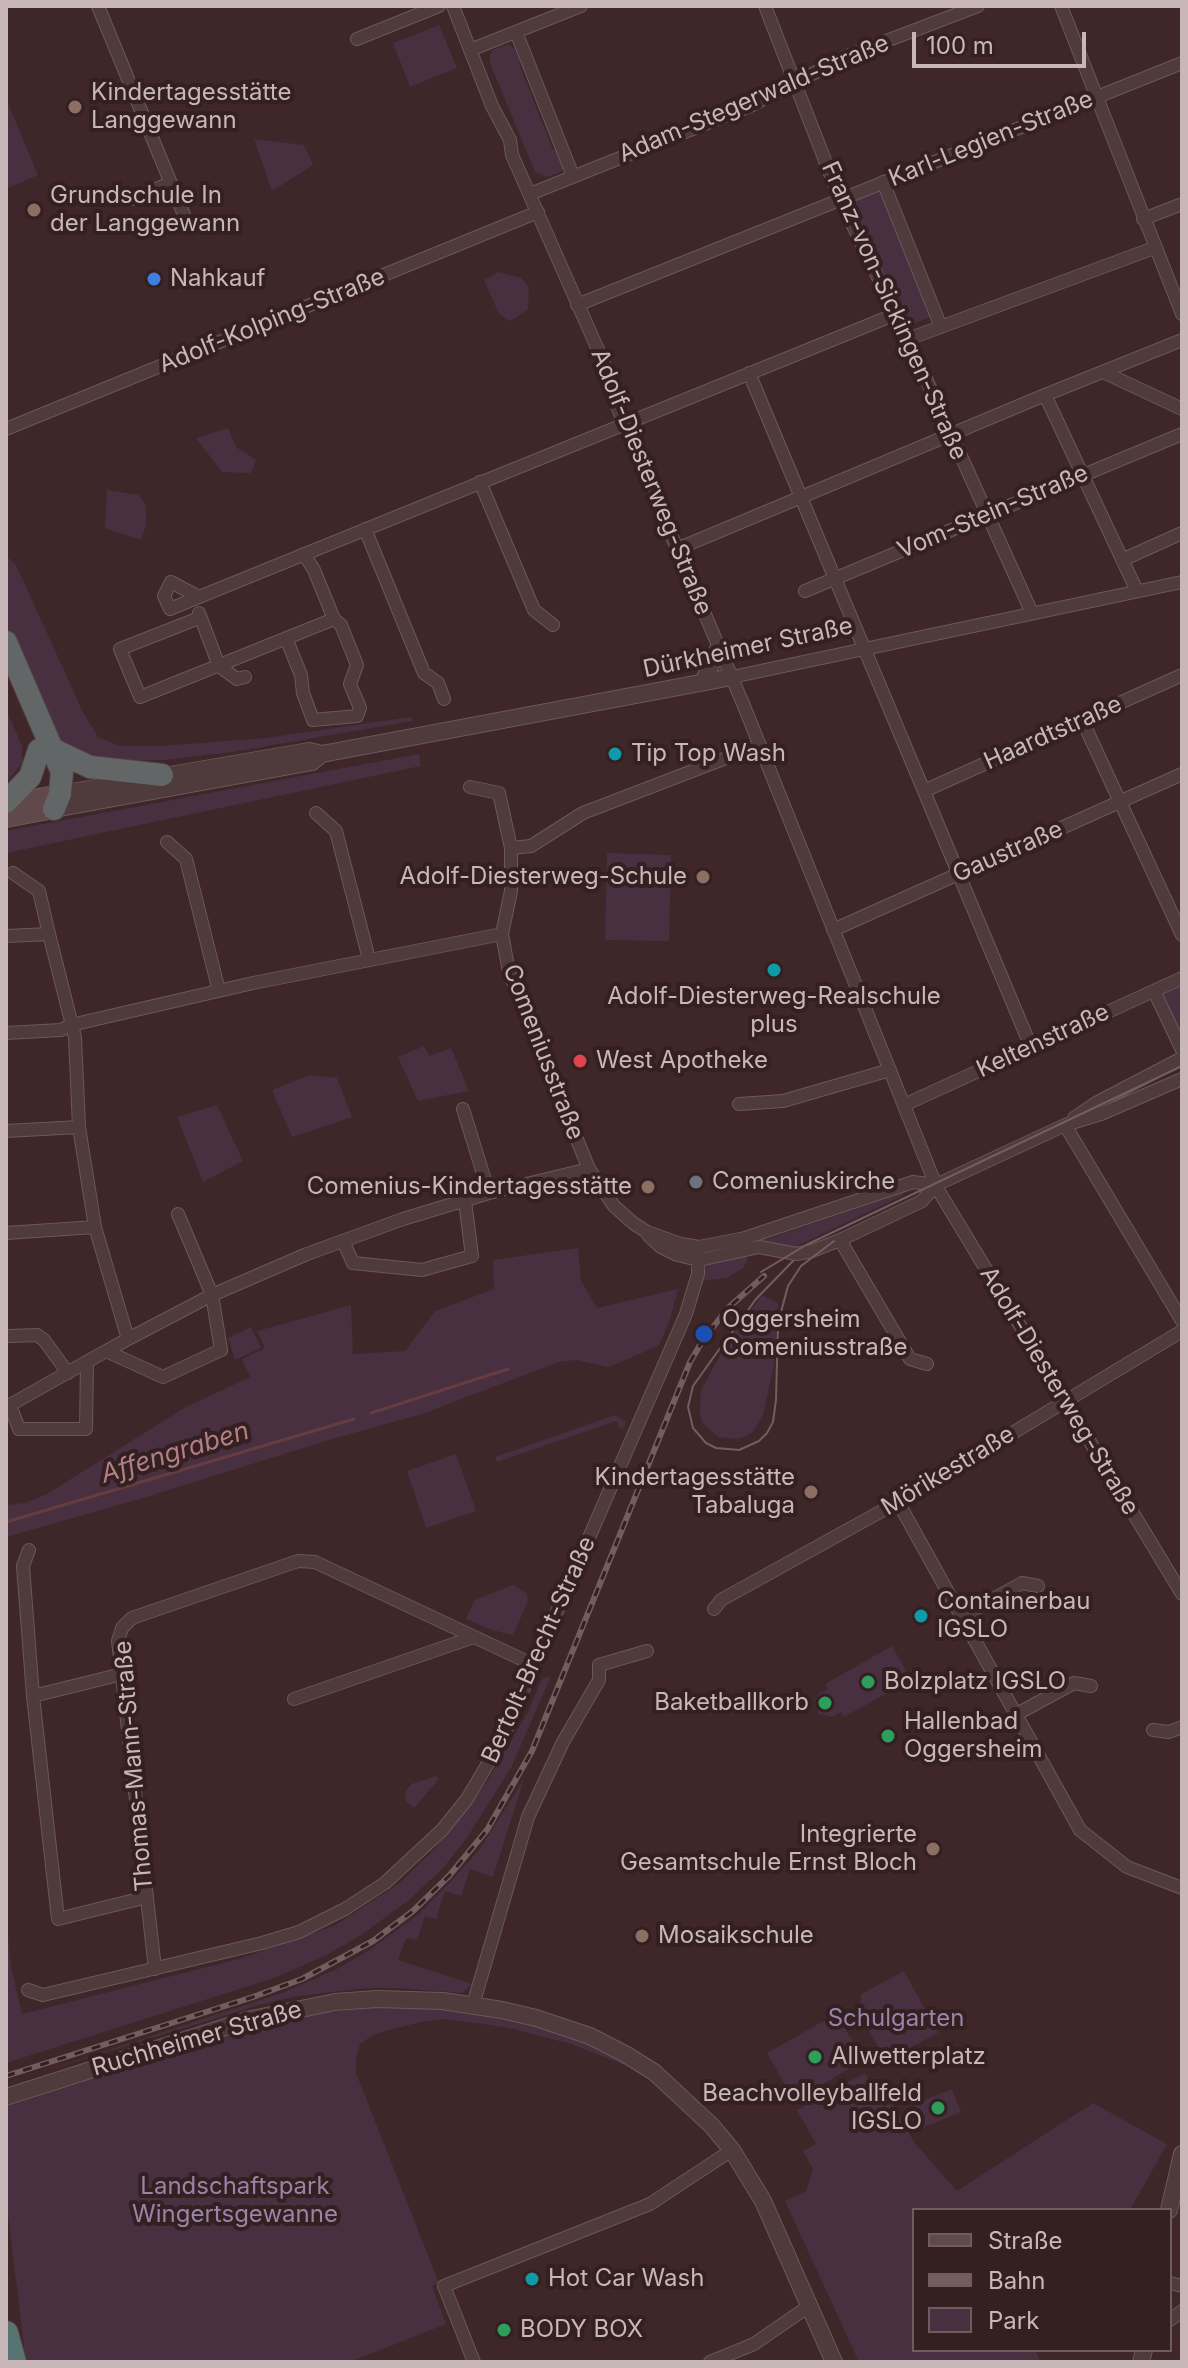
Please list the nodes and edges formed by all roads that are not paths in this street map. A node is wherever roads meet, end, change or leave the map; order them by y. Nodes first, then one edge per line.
1 (98, 6) edge
2 (439, 6) edge
3 (453, 6) edge
4 (581, 6) edge
5 (765, 6) edge
6 (978, 6) edge
7 (1061, 6) edge
8 (516, 32) junction
9 (357, 39) dead end
10 (470, 50) junction
11 (1182, 63) edge
12 (795, 84) junction
13 (1096, 97) junction
14 (573, 176) junction
15 (883, 182) junction
16 (170, 183) junction
17 (530, 194) junction
18 (134, 199) dead end
19 (840, 199) junction
20 (1182, 204) edge
21 (538, 212) junction
22 (184, 215) dead end
23 (1143, 219) junction
24 (1154, 248) junction
25 (577, 305) junction
26 (896, 314) junction
27 (1182, 314) edge
28 (941, 327) junction
29 (908, 339) junction
30 (1182, 340) edge
31 (1103, 372) junction
32 (749, 373) junction
33 (1045, 395) junction
34 (1182, 409) edge
35 (624, 423) junction
36 (6, 429) edge
37 (949, 434) junction
38 (1182, 434) edge
39 (1082, 476) junction
40 (480, 482) junction
41 (801, 497) junction
42 (988, 514) junction
43 (365, 529) junction
44 (1182, 533) edge
45 (677, 549) junction
46 (1122, 560) junction
47 (307, 563) junction
48 (835, 578) junction
49 (1182, 582) edge
50 (805, 591) dead end
51 (1137, 591) junction
52 (199, 607) junction
53 (1032, 613) junction
54 (334, 619) junction
55 (553, 625) dead end
56 (286, 638) junction
57 (6, 642) edge
58 (719, 647) junction
59 (864, 648) junction
60 (6, 662) edge
61 (219, 666) junction
62 (1179, 676) edge
63 (245, 677) dead end
64 (732, 677) junction
65 (703, 682) junction
66 (1182, 690) edge
67 (444, 699) dead end
68 (1082, 720) junction
69 (760, 745) junction
70 (46, 750) junction
71 (322, 754) junction
72 (1182, 774) edge
73 (162, 775) junction
74 (470, 787) dead end
75 (924, 791) junction
76 (55, 800) junction
77 (1120, 802) junction
78 (6, 803) edge
79 (316, 813) dead end
80 (6, 818) edge
81 (167, 842) dead end
82 (511, 848) junction
83 (13, 873) dead end
84 (959, 874) junction
85 (833, 930) junction
86 (49, 934) junction
87 (502, 934) junction
88 (1182, 935) edge
89 (6, 936) edge
90 (369, 959) junction
91 (1182, 978) edge
92 (219, 991) junction
93 (1154, 991) junction
94 (71, 1025) junction
95 (6, 1033) edge
96 (1031, 1047) junction
97 (1182, 1050) edge
98 (1182, 1058) edge
99 (890, 1070) junction
100 (1182, 1079) edge
101 (739, 1104) dead end
102 (904, 1105) junction
103 (463, 1109) dead end
104 (1065, 1125) junction
105 (79, 1127) junction
106 (6, 1131) edge
107 (589, 1169) junction
108 (936, 1186) junction
109 (489, 1193) junction
110 (465, 1201) junction
111 (178, 1214) dead end
112 (95, 1227) junction
113 (6, 1233) edge
114 (840, 1240) junction
115 (343, 1241) junction
116 (699, 1253) junction
117 (212, 1295) junction
118 (1182, 1321) edge
119 (1182, 1331) edge
120 (10, 1336) dead end
121 (128, 1339) junction
122 (106, 1351) junction
123 (87, 1362) junction
124 (927, 1364) dead end
125 (68, 1373) junction
126 (1065, 1401) junction
127 (898, 1502) junction
128 (29, 1550) dead end
129 (1038, 1586) dead end
130 (1180, 1587) edge
131 (714, 1609) dead end
132 (961, 1617) junction
133 (474, 1637) junction
134 (647, 1651) dead end
135 (534, 1665) junction
136 (122, 1674) junction
137 (1091, 1686) dead end
138 (33, 1696) junction
139 (294, 1699) dead end
140 (1015, 1715) junction
141 (1182, 1727) edge
142 (1153, 1730) dead end
143 (1182, 1888) edge
144 (147, 1897) junction
145 (155, 1969) junction
146 (28, 1990) dead end
147 (473, 2005) junction
148 (6, 2097) edge
149 (732, 2150) junction
150 (1182, 2154) edge
151 (1169, 2208) edge
152 (809, 2306) junction
153 (6, 2332) edge
154 (12, 2362) edge
155 (474, 2362) edge
156 (710, 2362) edge
157 (834, 2362) edge

1 - 16 street
2 - 9 street
3 - 10 street, Adolf-Diesterweg-Straße
4 - 8 street
5 - 12 street, Franz-von-Sickingen-Straße
6 - 12 street, Adam-Stegerwald-Straße
7 - 13 street
8 - 10 street
8 - 14 street
10 - 17 street, Adolf-Diesterweg-Straße
11 - 13 street, Karl-Legien-Straße
12 - 14 street, Adam-Stegerwald-Straße
12 - 19 street, Franz-von-Sickingen-Straße
13 - 15 street, Karl-Legien-Straße
13 - 23 street
14 - 17 street, Adam-Stegerwald-Straße
15 - 19 street, Karl-Legien-Straße
15 - 28 street, Franz-von-Sickingen-Straße
16 - 18 street
16 - 22 street
17 - 21 street, Adolf-Diesterweg-Straße
19 - 25 street, Karl-Legien-Straße
19 - 26 street, Franz-von-Sickingen-Straße
20 - 23 street
21 - 25 street, Adolf-Diesterweg-Straße
21 - 36 street, Adolf-Kolping-Straße
23 - 24 street
24 - 27 street
24 - 28 street
25 - 35 street, Adolf-Diesterweg-Straße
26 - 29 street, Franz-von-Sickingen-Straße
26 - 32 street
28 - 29 street
29 - 37 street, Franz-von-Sickingen-Straße
30 - 31 street
31 - 33 street
31 - 34 street
32 - 35 street
32 - 41 street
33 - 37 street
33 - 39 street
35 - 40 street
35 - 45 street, Adolf-Diesterweg-Straße
37 - 41 street
37 - 42 street, Franz-von-Sickingen-Straße
38 - 39 street, Vom-Stein-Straße
39 - 42 street, Vom-Stein-Straße
39 - 46 street
40 - 43 street
40 - 55 street
41 - 45 street
41 - 48 street
42 - 48 street, Vom-Stein-Straße
42 - 53 street, Franz-von-Sickingen-Straße
43 - 47 street
43 - 67 street
44 - 46 street
45 - 58 street, Adolf-Diesterweg-Straße
46 - 51 street
47 - 52 street
47 - 54 street
48 - 50 street, Vom-Stein-Straße
48 - 59 street
49 - 51 street, Dürkheimer Straße
51 - 53 street, Dürkheimer Straße
52 - 61 street
52 - 61 street
53 - 59 street, Dürkheimer Straße
54 - 56 street
54 - 56 street
56 - 61 street
57 - 70 highway
58 - 64 street, Adolf-Diesterweg-Straße
58 - 65 street
59 - 64 street, Dürkheimer Straße
59 - 75 street
60 - 70 highway
61 - 63 street
62 - 66 street
62 - 68 street, Haardtstraße
64 - 65 street, Dürkheimer Straße
64 - 69 street, Adolf-Diesterweg-Straße
65 - 71 street, Dürkheimer Straße
68 - 75 street, Haardtstraße
68 - 77 street
69 - 82 street
69 - 85 street, Adolf-Diesterweg-Straße
70 - 73 highway
70 - 76 highway
70 - 78 highway
71 - 73 street, Dürkheimer Straße
71 - 76 street, Dürkheimer Straße
72 - 77 street, Gaustraße
73 - 76 street, Dürkheimer Straße
74 - 82 street, Comeniusstraße
75 - 84 street
76 - 78 main road, Dürkheimer Straße
76 - 80 main road, Dürkheimer Straße
77 - 84 street, Gaustraße
77 - 88 street
79 - 90 street
81 - 92 street
82 - 87 street, Comeniusstraße
83 - 86 street
84 - 85 street, Gaustraße
84 - 96 street
85 - 99 street, Adolf-Diesterweg-Straße
86 - 89 street
86 - 94 street
87 - 90 street
87 - 107 street, Comeniusstraße
90 - 92 street
91 - 93 street, Keltenstraße
92 - 94 street
93 - 96 street, Keltenstraße
93 - 97 street
94 - 95 street
94 - 105 street
96 - 102 street, Keltenstraße
98 - 104 street
99 - 101 street
99 - 102 street, Adolf-Diesterweg-Straße
100 - 104 street
102 - 108 street, Adolf-Diesterweg-Straße
103 - 109 street
104 - 108 street
104 - 118 street
105 - 106 street
105 - 112 street
107 - 109 street
107 - 116 street, Comeniusstraße
108 - 114 street
108 - 116 street
108 - 126 street, Adolf-Diesterweg-Straße
109 - 110 street
110 - 115 street
110 - 115 street
111 - 117 street
112 - 113 street
112 - 121 street
114 - 116 street
114 - 124 street
115 - 117 street
116 - 135 street, Bertolt-Brecht-Straße
117 - 121 street
117 - 122 street
119 - 126 street, Mörikestraße
120 - 125 street
121 - 122 street
122 - 123 street
123 - 125 street
123 - 125 street
126 - 127 street, Mörikestraße
126 - 130 street, Adolf-Diesterweg-Straße
127 - 131 street, Mörikestraße
127 - 132 street
128 - 138 street
129 - 132 street
132 - 140 street
133 - 135 street, Thomas-Mann-Straße
133 - 136 street, Thomas-Mann-Straße
133 - 139 street
134 - 147 street
135 - 145 street, Bertolt-Brecht-Straße
136 - 138 street
136 - 144 street, Thomas-Mann-Straße
137 - 140 street
138 - 144 street
140 - 143 street
141 - 142 street
144 - 145 street, Thomas-Mann-Straße
145 - 146 street, Bertolt-Brecht-Straße
147 - 148 street, Ruchheimer Straße
147 - 149 street, Ruchheimer Straße
149 - 152 street, Ruchheimer Straße
149 - 155 street
150 - 151 street
152 - 156 street
152 - 157 street, Ruchheimer Straße
153 - 154 highway

